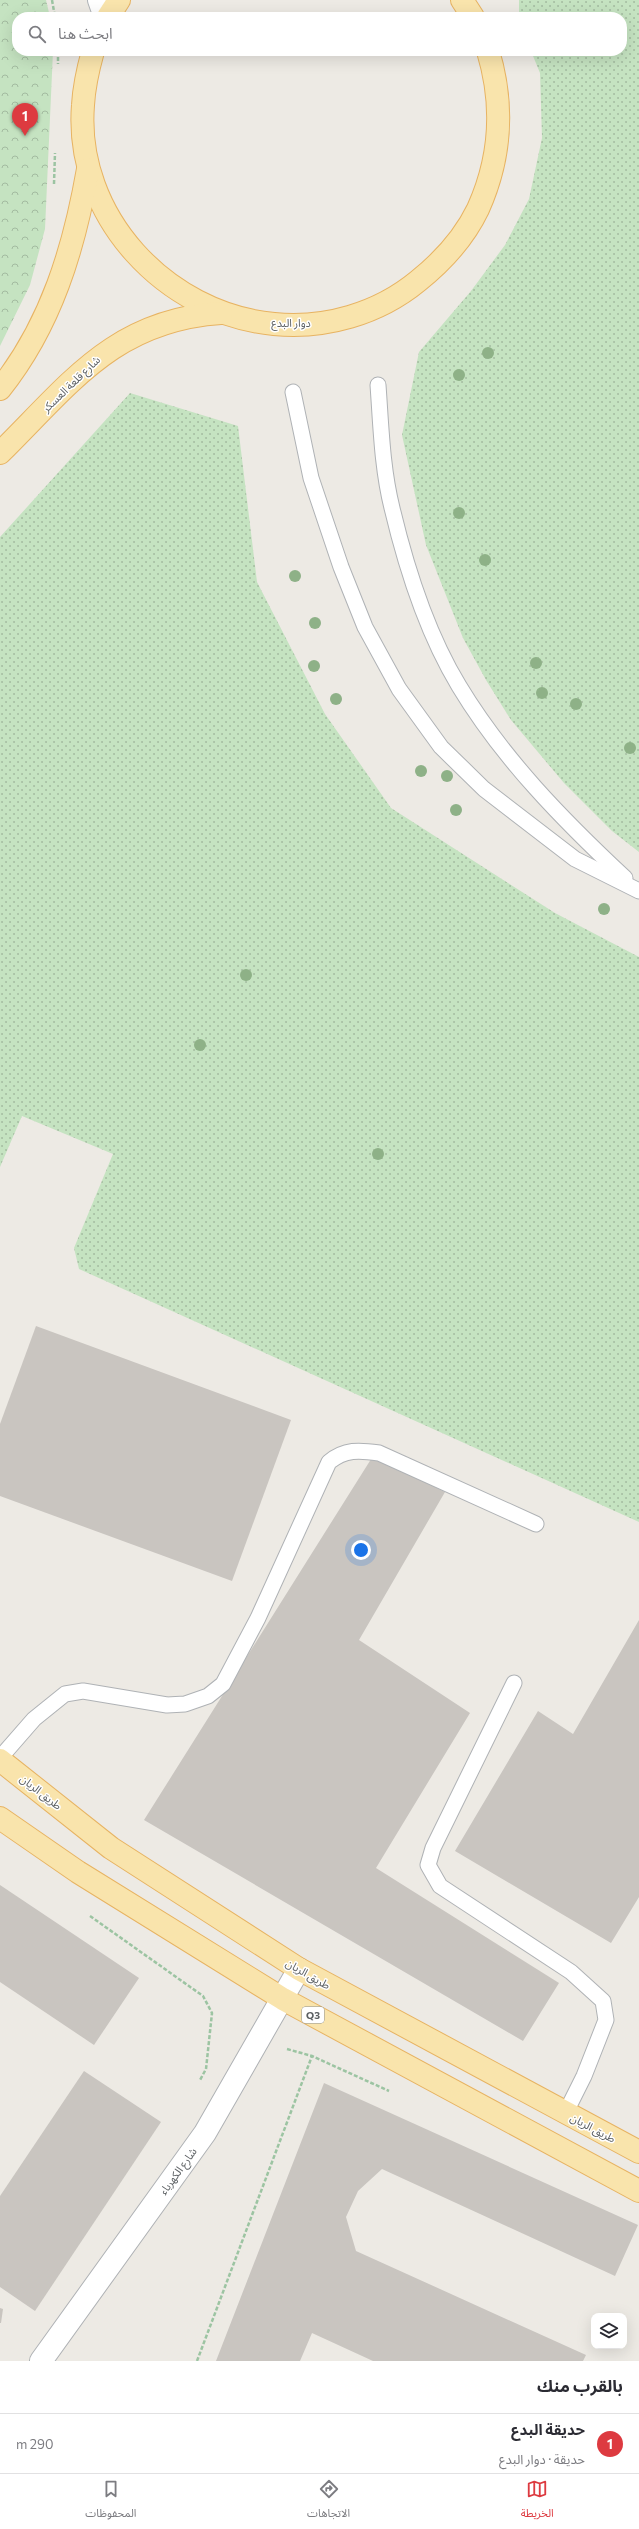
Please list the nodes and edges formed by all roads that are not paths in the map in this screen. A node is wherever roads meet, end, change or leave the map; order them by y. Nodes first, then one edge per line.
1 (99, 0) edge
2 (119, 0) edge
3 (462, 0) edge
4 (481, 0) edge
5 (103, 12) edge
6 (111, 12) edge
7 (469, 12) edge
8 (475, 12) edge
9 (92, 56) edge
10 (489, 56) edge
11 (89, 166) junction
12 (222, 313) junction
13 (378, 385) dead end
14 (0, 389) edge
15 (293, 392) dead end
16 (0, 454) edge
17 (638, 890) edge
18 (536, 1524) dead end
19 (514, 1683) dead end
20 (0, 1759) edge
21 (0, 1818) edge
22 (299, 1969) junction
23 (283, 1999) junction
24 (566, 2114) junction
25 (639, 2152) edge
26 (639, 2191) edge
27 (41, 2361) edge

1 - 5 street
2 - 6 main road
3 - 7 main road
4 - 8 main road
9 - 11 main road, دوار البدع
10 - 12 main road, دوار البدع
11 - 12 main road, دوار البدع
11 - 14 main road
12 - 16 main road, شارع قلعة العسكر
13 - 17 lane
15 - 17 lane
18 - 20 lane
19 - 24 lane
20 - 22 main road, طريق الريان
21 - 23 main road, Q3
22 - 23 street, شارع الكهرباء
22 - 24 main road, طريق الريان
23 - 26 main road, Q3
23 - 27 street, شارع الكهرباء
24 - 25 main road, طريق الريان

